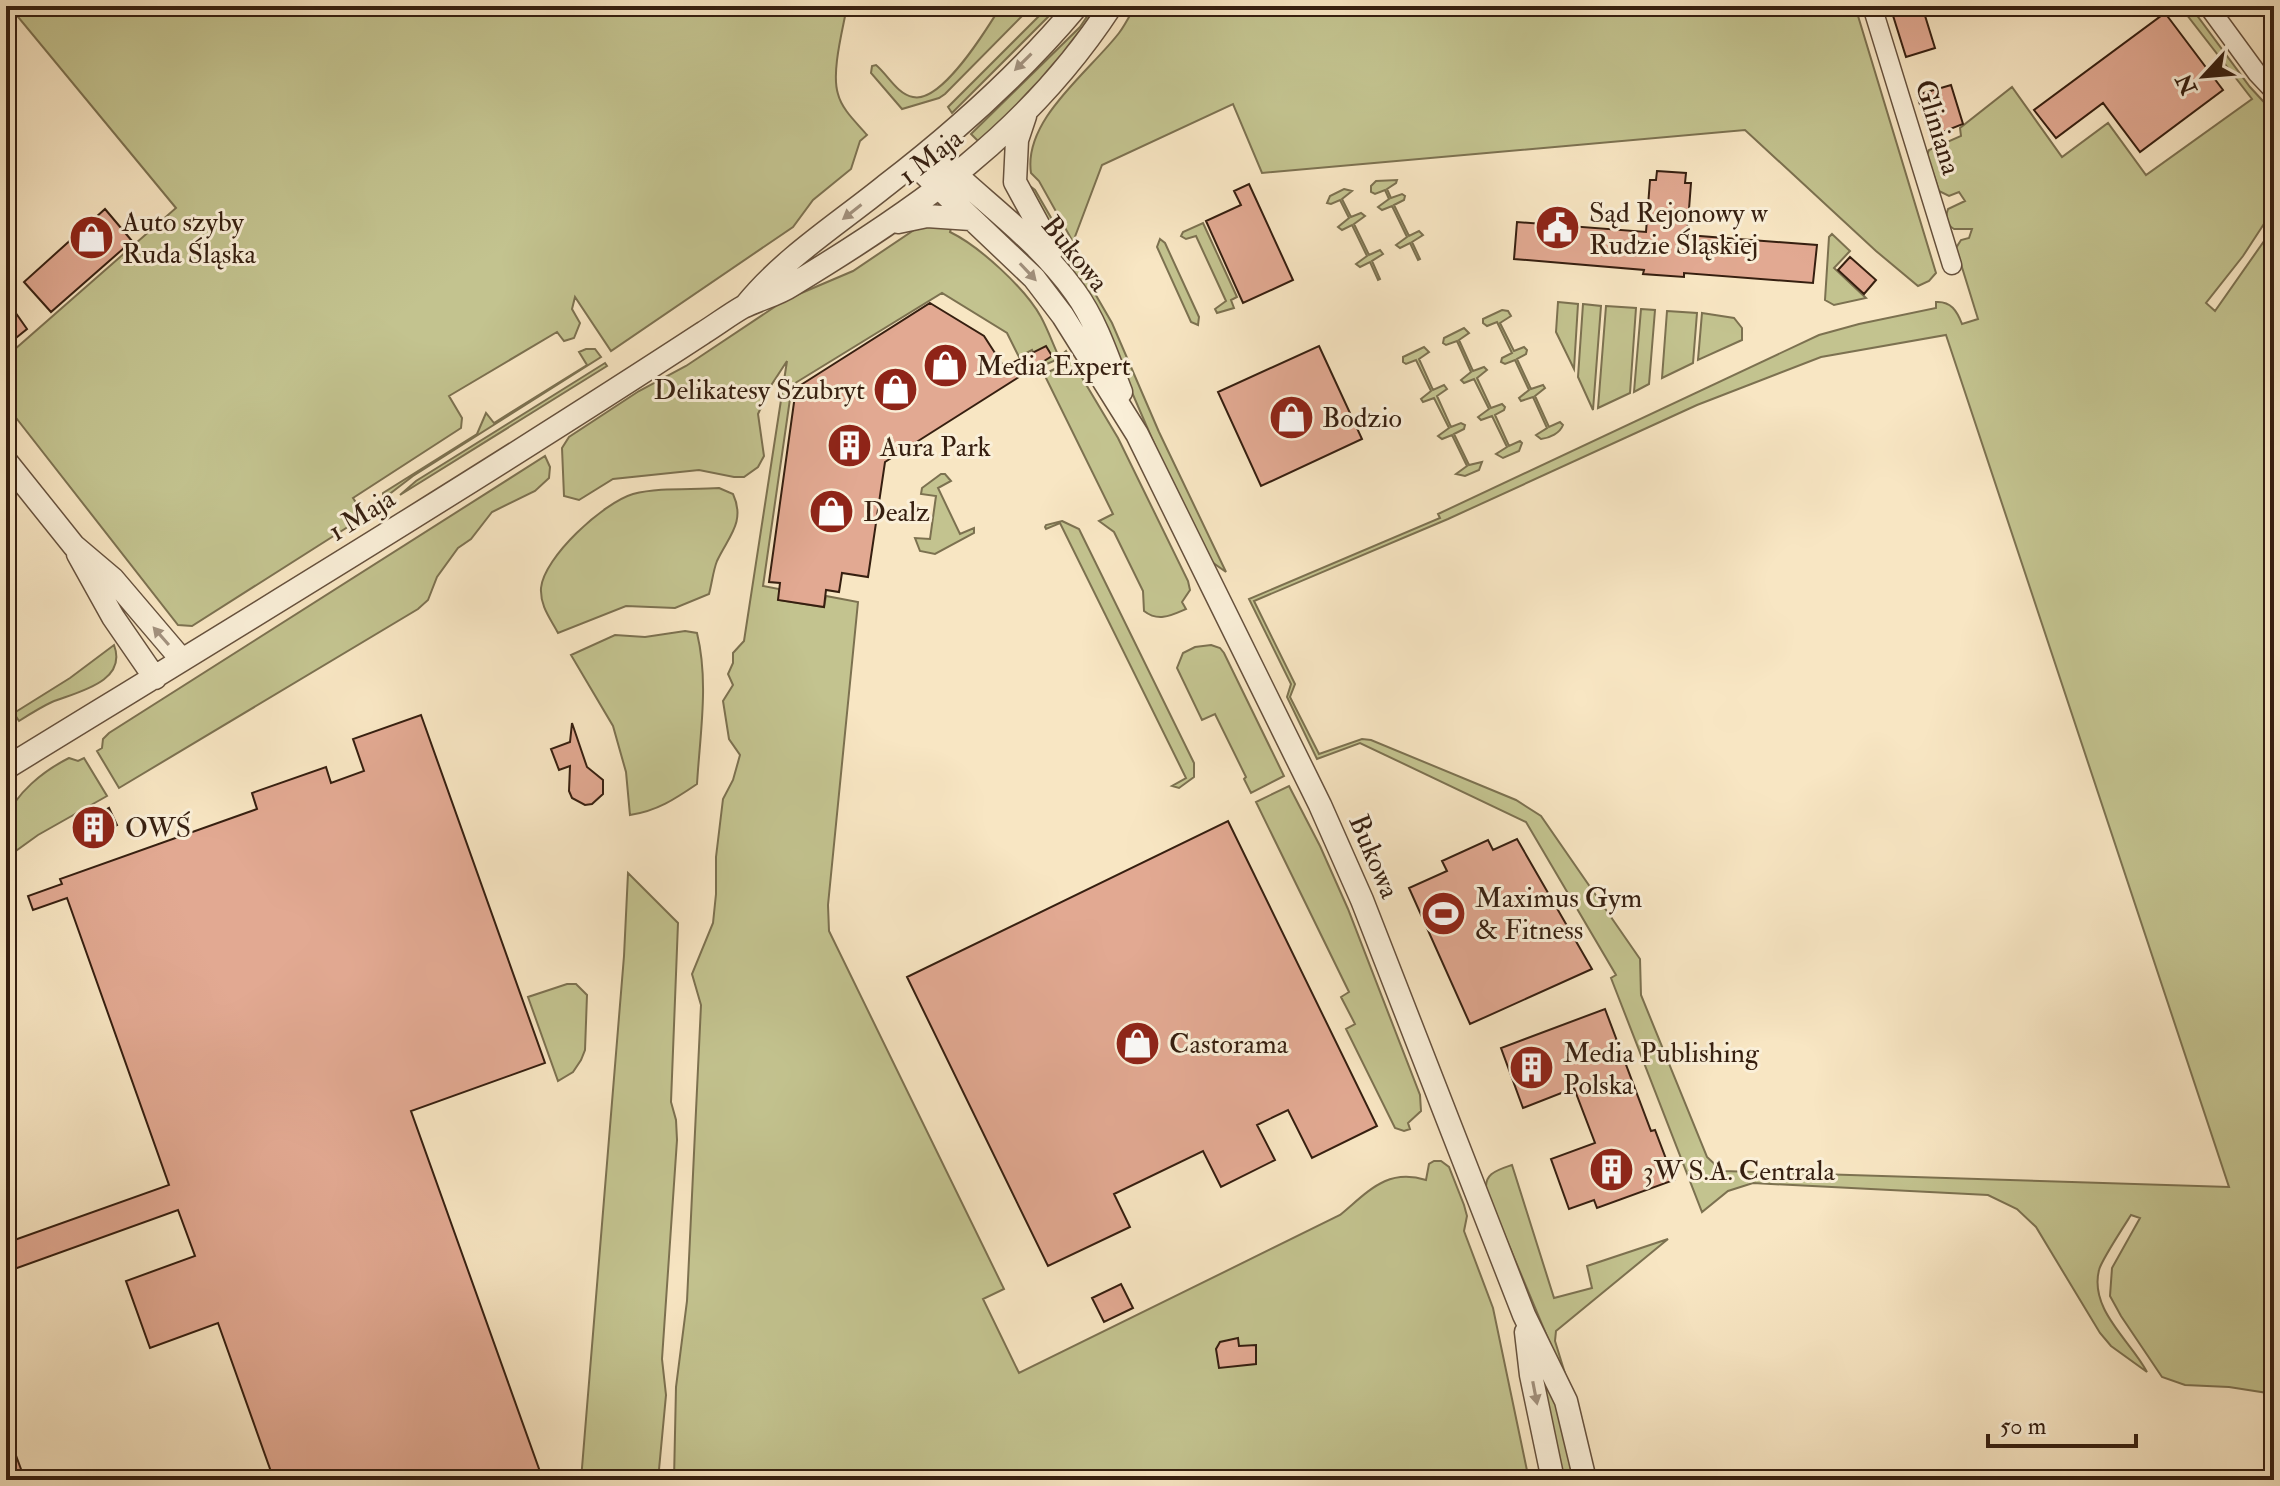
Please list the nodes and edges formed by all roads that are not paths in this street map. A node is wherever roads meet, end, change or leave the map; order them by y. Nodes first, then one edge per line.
1 (1077, 6) edge
2 (1111, 6) edge
3 (1872, 6) edge
4 (2208, 6) edge
5 (2274, 91) edge
6 (1026, 113) junction
7 (922, 157) junction
8 (948, 182) junction
9 (971, 219) junction
10 (889, 224) junction
11 (1952, 265) dead end
12 (1076, 293) junction
13 (745, 306) junction
14 (1137, 434) junction
15 (6, 461) edge
16 (74, 546) junction
17 (182, 660) junction
18 (155, 678) junction
19 (6, 768) edge
20 (1524, 1315) junction
21 (1553, 1480) edge
22 (1585, 1480) edge

1 -> 7 street, 1 Maja
2 - 6 street, 1 Maja
3 - 11 street, Gliniana
4 - 5 street
6 - 8 street, 1 Maja
6 - 12 street
7 - 8 street
7 -> 13 street, 1 Maja
8 - 9 street, Bukowa
8 - 10 street, 1 Maja
8 - 12 street, Bukowa
9 - 10 street
9 -> 14 street, Bukowa
10 - 13 street, 1 Maja
12 - 14 street, Bukowa
13 - 17 street, 1 Maja
14 - 20 street, Bukowa
15 - 16 street
17 -> 16 street
16 - 18 street
17 - 18 street, 1 Maja
18 - 19 street, 1 Maja
20 -> 21 street, Bukowa
20 - 22 street, Bukowa

